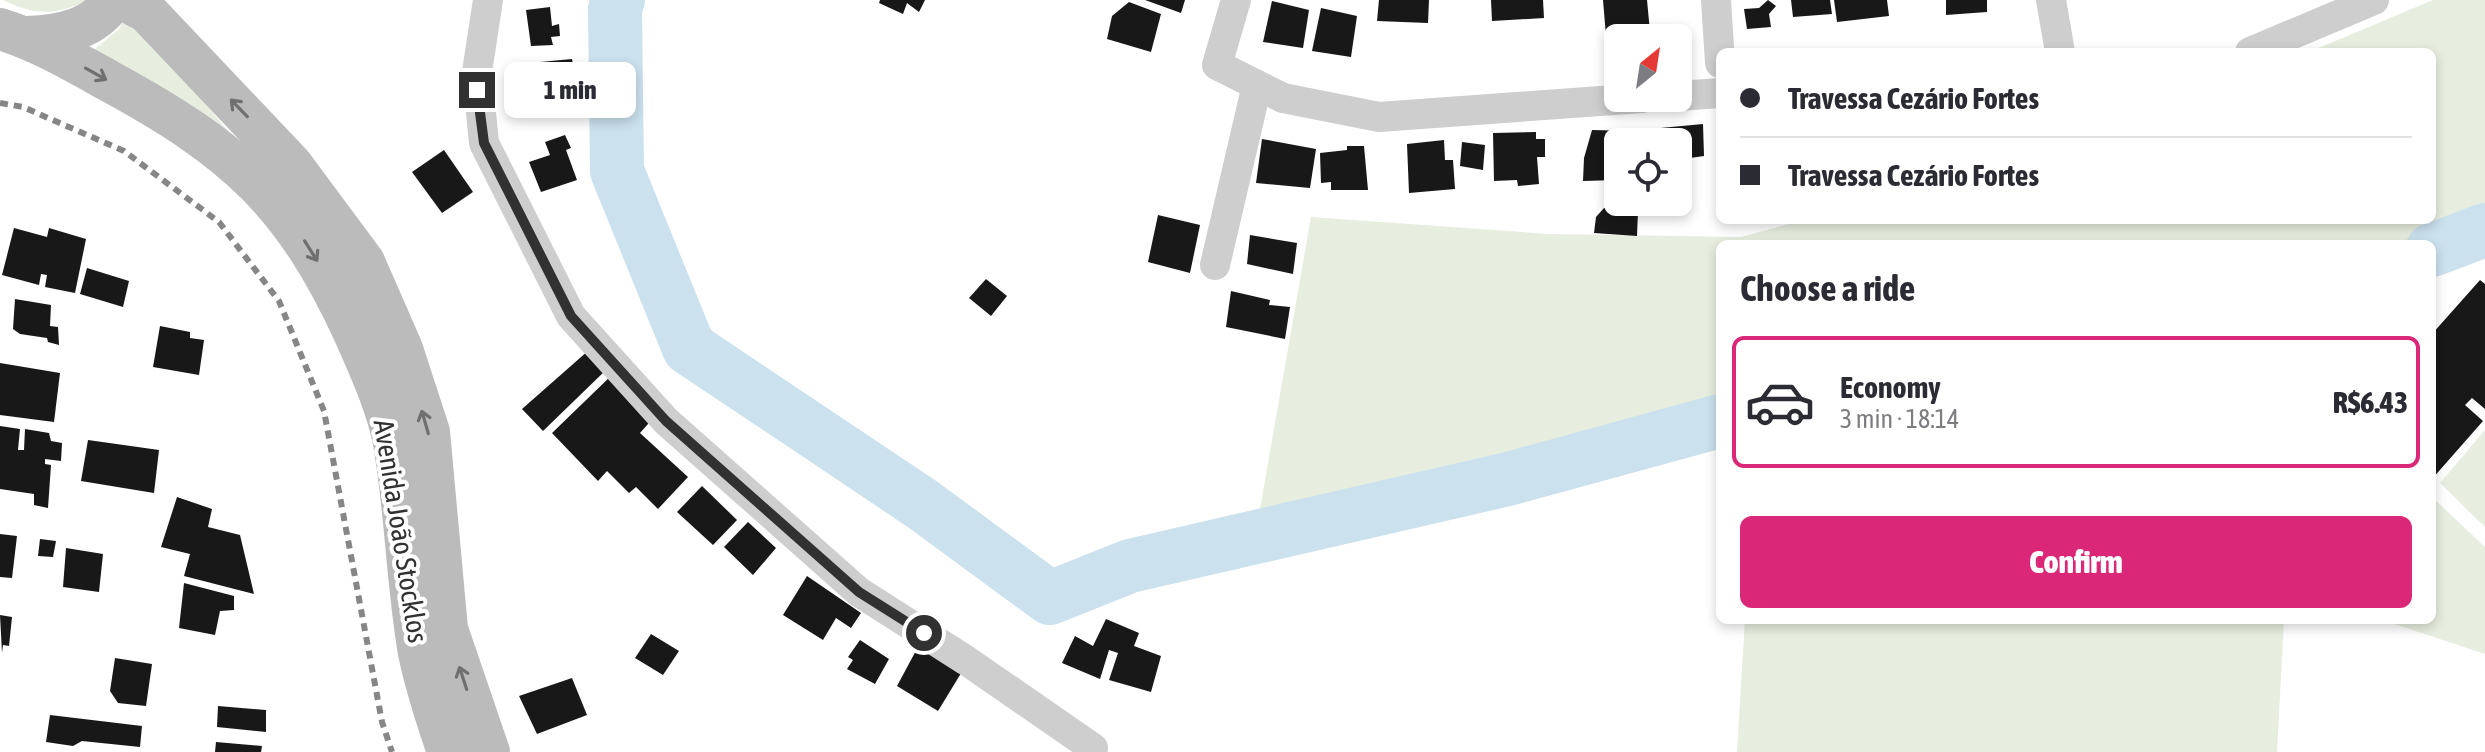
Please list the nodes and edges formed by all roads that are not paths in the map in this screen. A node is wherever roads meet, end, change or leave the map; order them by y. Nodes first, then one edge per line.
1 (113, 0) edge
2 (124, 0) edge
3 (488, 0) edge
4 (1236, 0) edge
5 (1716, 0) edge
6 (2051, 0) edge
7 (2374, 0) edge
8 (14, 33) edge
9 (1719, 48) edge
10 (2059, 48) edge
11 (2260, 48) edge
12 (1257, 85) junction
13 (1716, 93) edge
14 (1692, 95) edge
15 (1604, 101) edge
16 (1215, 265) dead end
17 (1093, 748) dead end
18 (448, 752) edge
19 (489, 752) edge

1 - 8 main road, Avenida João Stocklos
19 -> 2 main road, Avenida João Stocklos
3 - 17 street
4 - 12 street
5 - 9 street
6 - 10 street
7 - 11 street
8 -> 18 main road, Avenida João Stocklos
12 - 15 street
12 - 16 street
13 - 14 street

